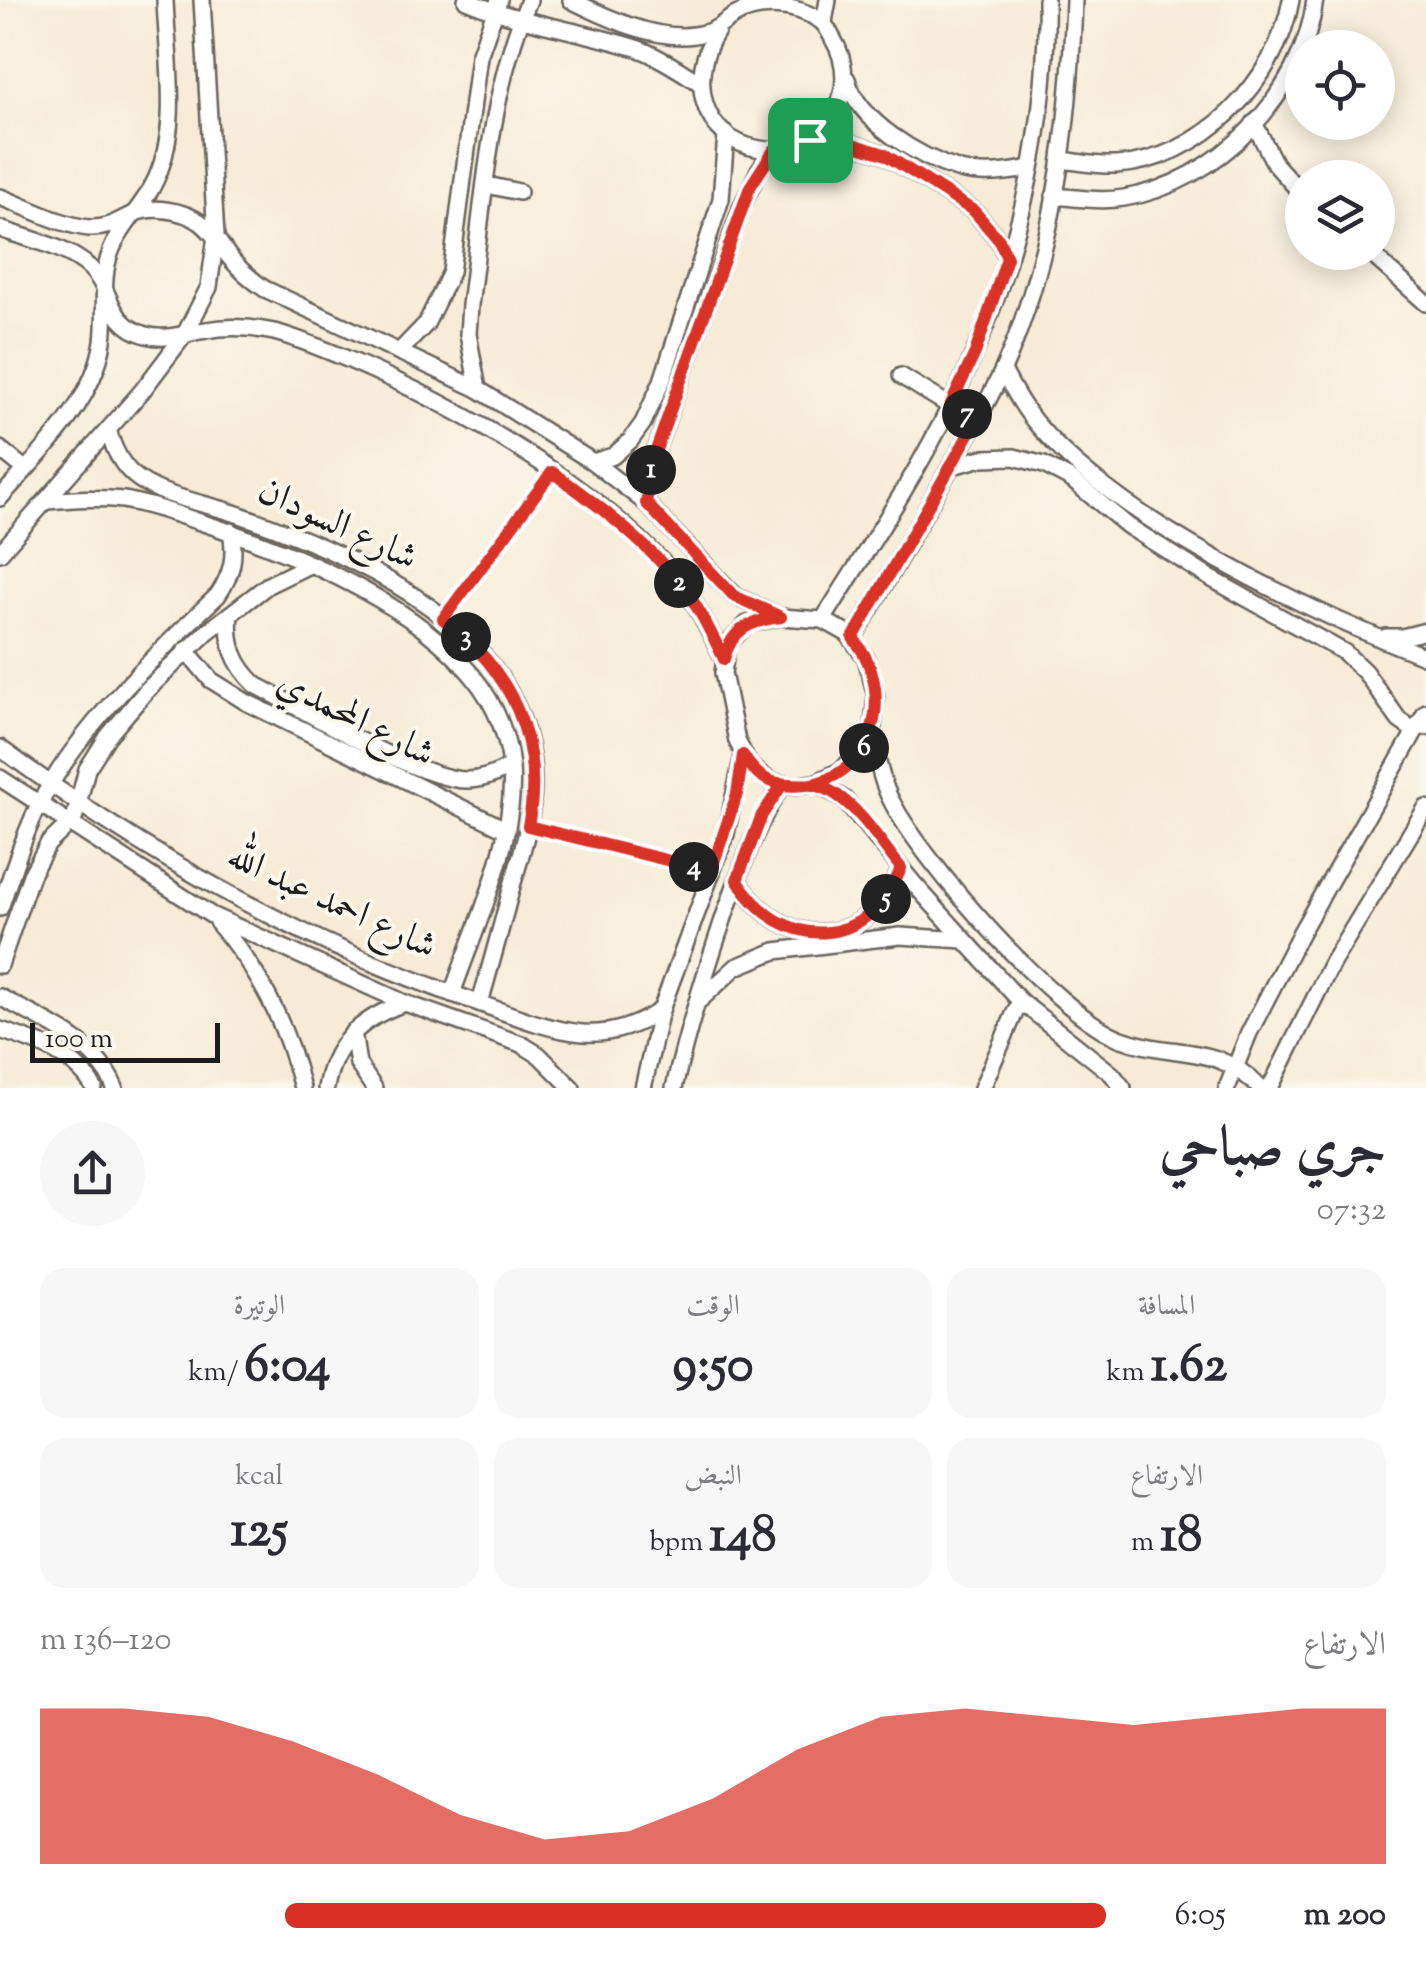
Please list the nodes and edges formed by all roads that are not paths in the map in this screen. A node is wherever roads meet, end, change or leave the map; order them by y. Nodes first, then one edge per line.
1 (166, 0) edge
2 (202, 0) edge
3 (466, 0) edge
4 (529, 0) edge
5 (572, 0) edge
6 (828, 0) edge
7 (1046, 0) edge
8 (1074, 0) edge
9 (1291, 0) edge
10 (1315, 0) edge
11 (497, 6) edge
12 (521, 19) junction
13 (824, 22) junction
14 (717, 31) junction
15 (1046, 51) junction
16 (1072, 54) junction
17 (845, 70) junction
18 (700, 83) junction
19 (1254, 123) junction
20 (726, 134) junction
21 (810, 140) junction
22 (774, 150) junction
23 (1062, 160) junction
24 (1030, 168) junction
25 (1285, 175) edge
26 (487, 185) junction
27 (519, 192) dead end
28 (1054, 196) junction
29 (0, 197) edge
30 (135, 213) junction
31 (0, 229) edge
32 (216, 236) junction
33 (1007, 258) junction
34 (1389, 270) edge
35 (999, 287) junction
36 (1029, 297) junction
37 (107, 299) junction
38 (1426, 303) edge
39 (185, 334) junction
40 (399, 352) junction
41 (1002, 370) junction
42 (901, 376) dead end
43 (478, 389) junction
44 (950, 406) junction
45 (108, 430) junction
46 (0, 449) edge
47 (593, 462) junction
48 (952, 466) junction
49 (26, 469) junction
50 (0, 498) edge
51 (47, 501) junction
52 (646, 503) junction
53 (230, 532) junction
54 (0, 553) edge
55 (311, 564) junction
56 (230, 614) junction
57 (781, 617) junction
58 (823, 620) junction
59 (1426, 631) edge
60 (1373, 634) junction
61 (853, 638) junction
62 (186, 650) junction
63 (1426, 656) edge
64 (724, 659) junction
65 (1426, 712) edge
66 (1421, 727) edge
67 (872, 736) junction
68 (1426, 746) edge
69 (0, 748) edge
70 (1404, 748) junction
71 (743, 755) junction
72 (511, 766) junction
73 (0, 778) edge
74 (815, 783) junction
75 (50, 785) junction
76 (782, 785) junction
77 (78, 805) junction
78 (38, 806) junction
79 (1426, 808) edge
80 (69, 826) junction
81 (1420, 829) edge
82 (507, 830) junction
83 (901, 868) junction
84 (737, 880) junction
85 (0, 908) edge
86 (210, 915) junction
87 (964, 940) junction
88 (0, 965) edge
89 (452, 994) junction
90 (0, 997) edge
91 (1020, 1001) junction
92 (480, 1003) junction
93 (405, 1004) junction
94 (661, 1010) junction
95 (692, 1012) junction
96 (0, 1030) edge
97 (352, 1032) junction
98 (1236, 1066) junction
99 (94, 1088) edge
100 (115, 1088) edge
101 (302, 1088) edge
102 (326, 1088) edge
103 (374, 1088) edge
104 (572, 1088) edge
105 (643, 1088) edge
106 (674, 1088) edge
107 (982, 1088) edge
108 (1124, 1088) edge
109 (1228, 1088) edge
110 (1260, 1088) edge
111 (1270, 1088) edge

1 - 30 street
2 - 32 street
3 - 11 street
4 - 12 street
5 - 14 street
6 - 13 street
7 - 15 street
8 - 16 street
9 - 23 street
10 - 19 street
11 - 12 street
11 - 40 street
12 - 18 street
12 - 26 street
13 - 14 street
13 - 17 street
14 - 18 street
15 - 16 street
15 - 24 street
16 - 23 street
17 - 21 street
17 - 24 street
18 - 20 street
19 - 25 street
19 - 28 street
20 - 22 street
20 - 47 street
21 - 22 street
21 - 33 street
22 - 52 street
23 - 28 street
24 - 33 street
26 - 27 street
26 - 43 street
28 - 36 street
29 - 30 street
30 - 32 street
30 - 37 street
31 - 37 street
32 - 39 street
32 - 40 street
33 - 35 street
34 - 38 street
35 - 36 street
35 - 44 street
36 - 41 street
37 - 39 street
37 - 49 street
39 - 45 street
39 - 64 street
40 - 43 street
41 - 48 street
41 - 60 street
42 - 44 street
43 - 47 street
44 - 58 street
45 - 51 street
45 - 92 street, شارع السودان
46 - 49 street
47 - 52 street
48 - 61 street
48 - 66 street
49 - 50 street
51 - 53 street, شارع السودان
51 - 54 street
52 - 57 street
53 - 55 street, شارع السودان
53 - 75 street
55 - 56 street
55 - 72 street, شارع السودان
56 - 62 street
56 - 72 street, شارع المحمدي
57 - 58 street
57 - 64 street
58 - 61 street
59 - 60 street
60 - 63 street
61 - 67 street
62 - 77 street
62 - 82 street, شارع المحمدي
64 - 71 street
65 - 66 street
66 - 70 street
67 - 74 street
67 - 98 street
68 - 70 street
69 - 75 street, شارع احمد عبد الله
70 - 98 street
71 - 76 street
71 - 94 street
72 - 82 street, شارع السودان
73 - 78 street, شارع احمد عبد الله
74 - 76 street
74 - 83 street
75 - 77 street, شارع احمد عبد الله
75 - 78 street
76 - 84 street
77 - 80 street
77 - 89 street, شارع احمد عبد الله
78 - 80 street, شارع احمد عبد الله
78 - 85 street
79 - 81 street
80 - 86 street, شارع احمد عبد الله
80 - 88 street
81 - 111 street
82 - 89 street, شارع السودان
83 - 84 street
83 - 87 street
84 - 95 street
86 - 93 street, شارع احمد عبد الله
86 - 101 street
87 - 91 street
87 - 95 street
89 - 92 street, شارع احمد عبد الله
90 - 100 street
91 - 107 street
91 - 108 street
92 - 94 street, شارع احمد عبد الله
93 - 97 street
93 - 104 street, شارع احمد عبد الله
94 - 105 street
95 - 106 street
96 - 99 street
97 - 102 street
97 - 103 street
98 - 109 street
98 - 110 street

